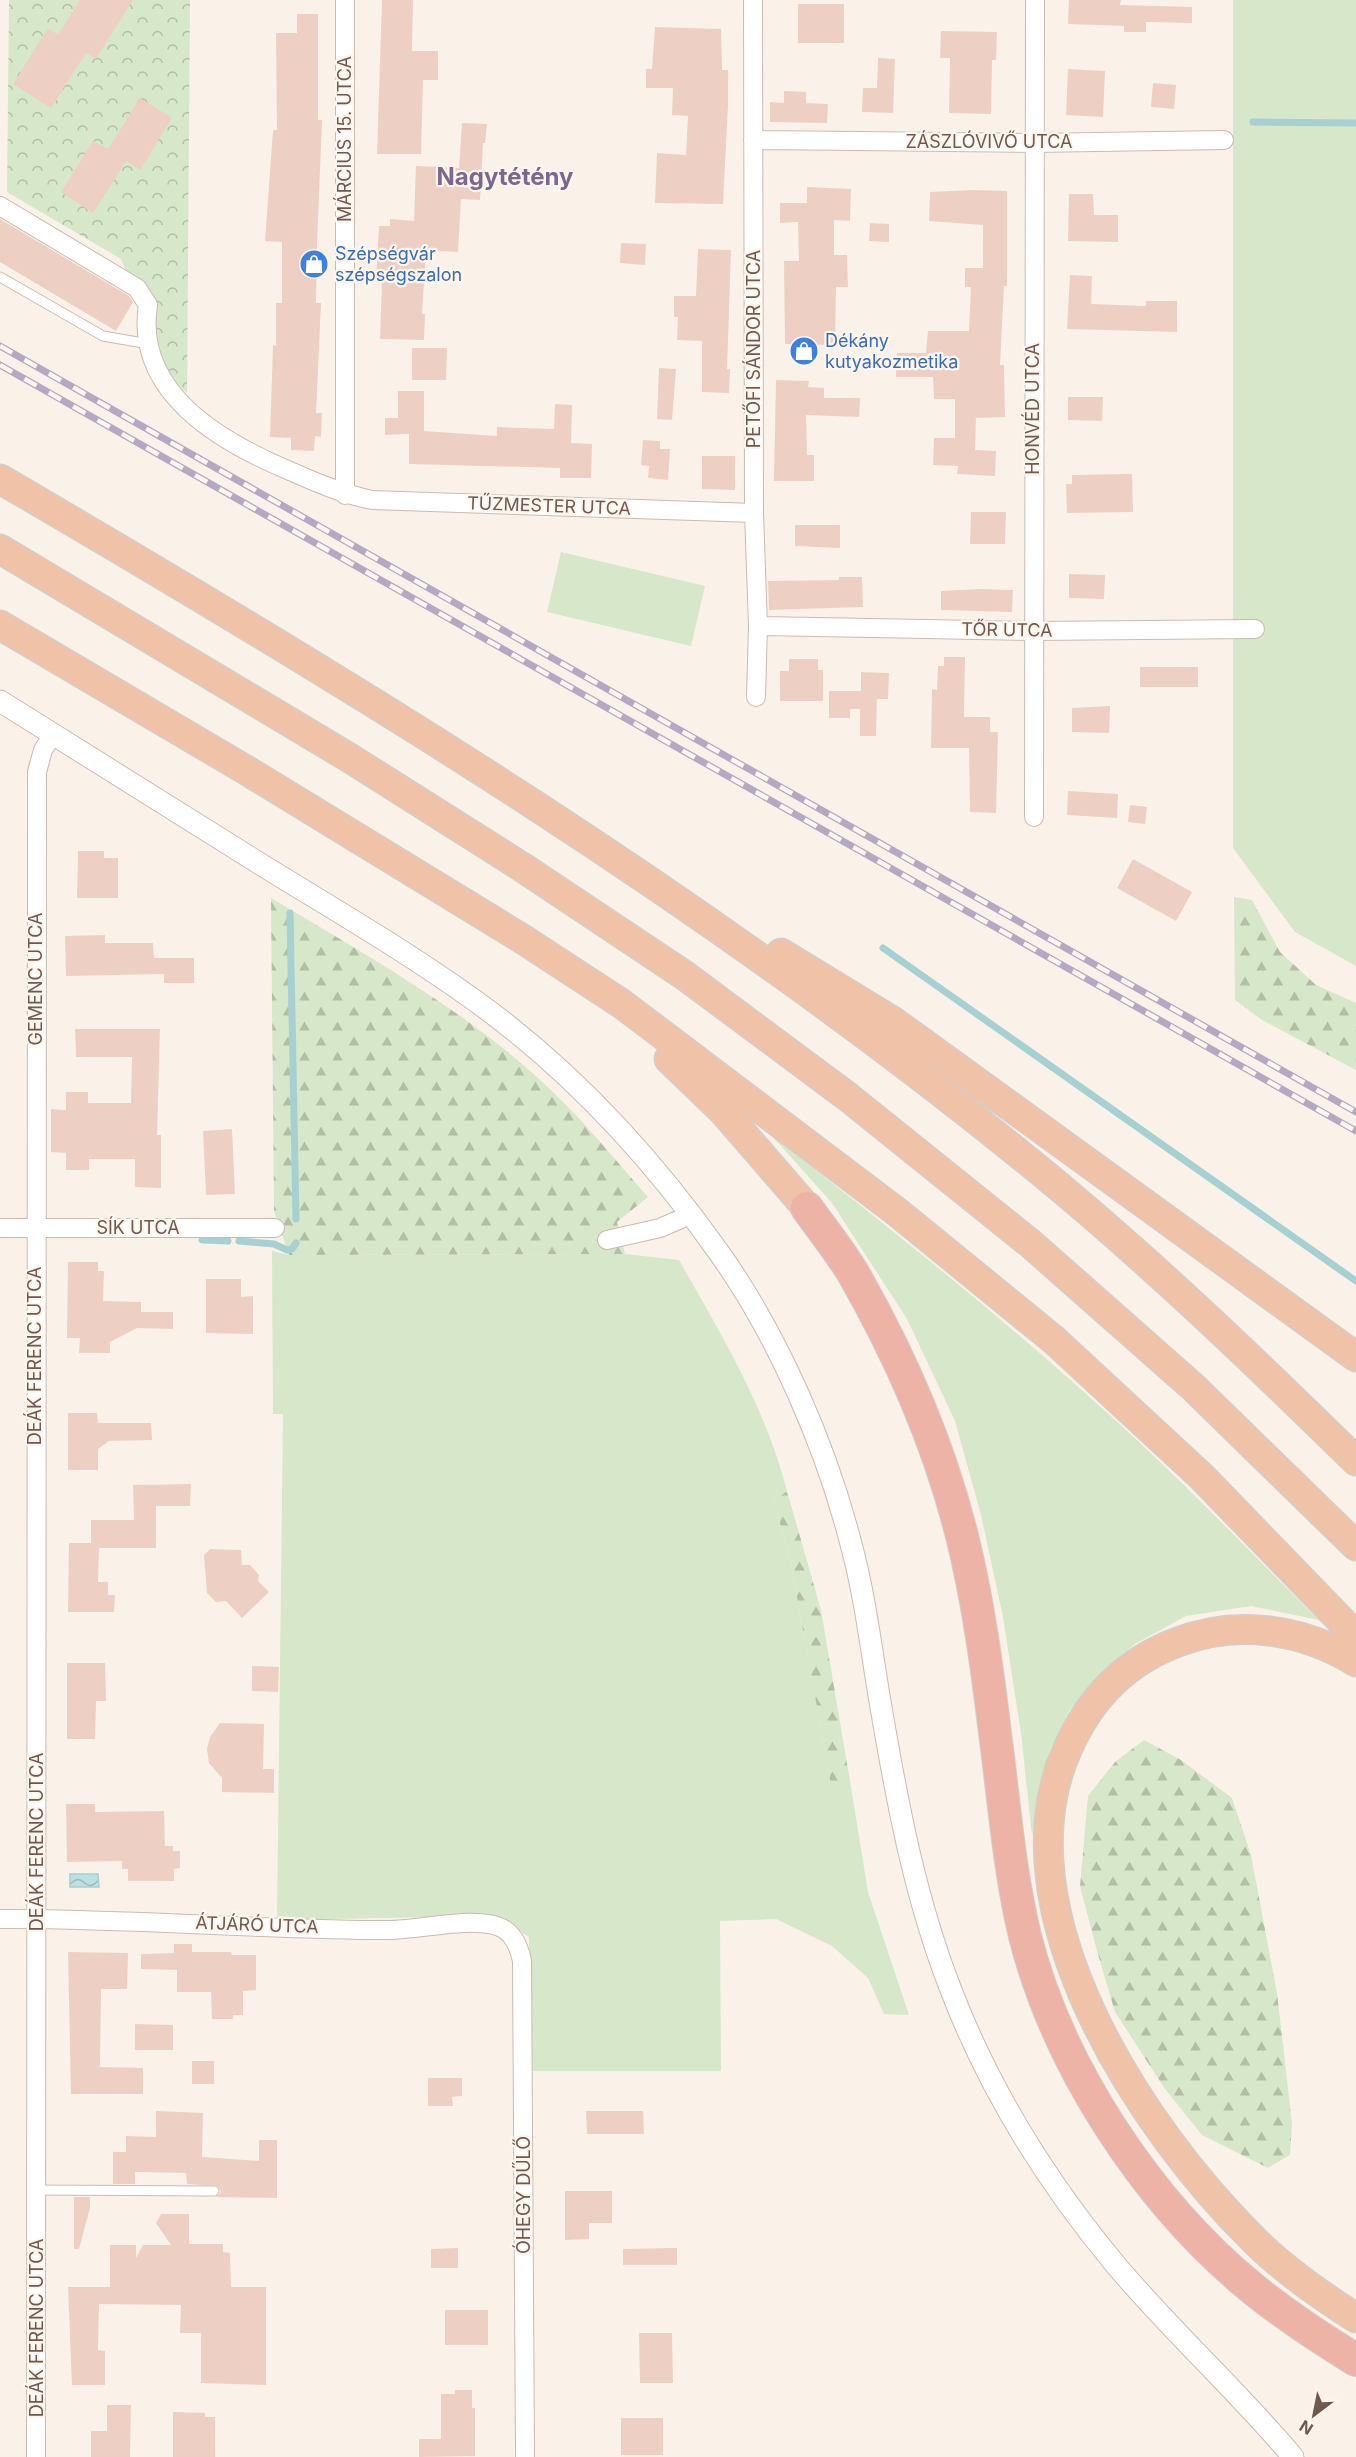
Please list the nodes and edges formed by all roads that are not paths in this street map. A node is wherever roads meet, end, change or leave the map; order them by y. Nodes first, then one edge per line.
1 (345, 0) edge
2 (753, 0) edge
3 (1035, 0) edge
4 (753, 140) junction
5 (1224, 140) dead end
6 (1033, 143) junction
7 (0, 206) edge
8 (0, 277) edge
9 (149, 344) junction
10 (0, 479) edge
11 (345, 495) junction
12 (754, 513) junction
13 (0, 549) edge
14 (0, 625) edge
15 (758, 626) junction
16 (1255, 629) dead end
17 (1034, 631) junction
18 (756, 697) dead end
19 (0, 700) edge
20 (52, 734) junction
21 (1034, 817) dead end
22 (693, 909) junction
23 (521, 938) junction
24 (807, 1208) joint
25 (690, 1215) junction
26 (35, 1227) junction
27 (0, 1228) edge
28 (275, 1228) dead end
29 (607, 1240) dead end
30 (1356, 1357) edge
31 (1356, 1461) edge
32 (1356, 1546) edge
33 (1356, 1636) edge
34 (1356, 1662) edge
35 (0, 1919) edge
36 (37, 1919) junction
37 (511, 1935) joint
38 (37, 2190) junction
39 (214, 2191) dead end
40 (1356, 2318) edge
41 (1356, 2360) edge
42 (36, 2457) edge
43 (525, 2457) edge
44 (1293, 2457) edge

1 - 11 street, MÁRCIUS 15. UTCA
2 - 4 street, PETŐFI SÁNDOR UTCA
3 - 6 street, HONVÉD UTCA
4 - 6 street, ZÁSZLÓVIVŐ UTCA
4 - 12 street, PETŐFI SÁNDOR UTCA
5 - 6 street, ZÁSZLÓVIVŐ UTCA
6 - 17 street, HONVÉD UTCA
7 - 9 street, TŰZMESTER UTCA
8 - 9 lane
9 - 11 street, TŰZMESTER UTCA
10 - 22 highway
11 - 12 street, TŰZMESTER UTCA
12 - 15 street, PETŐFI SÁNDOR UTCA
13 - 32 highway
14 - 23 highway
15 - 17 street, TŐR UTCA
15 - 18 street, PETŐFI SÁNDOR UTCA
16 - 17 street, TŐR UTCA
17 - 21 street, HONVÉD UTCA
19 - 20 street
20 - 25 street
20 - 26 street, GEMENC UTCA
22 - 30 highway
22 - 31 highway
23 - 24 highway
23 - 33 highway
24 - 41 highway
25 - 29 street
25 - 44 street
26 - 27 street, SÍK UTCA
26 - 28 street, SÍK UTCA
26 - 36 street, DEÁK FERENC UTCA
34 - 40 highway
35 - 36 street, ÁTJÁRÓ UTCA
36 - 37 street, ÁTJÁRÓ UTCA
36 - 38 street, DEÁK FERENC UTCA
37 - 43 street, ÓHEGY DŰLŐ
38 - 39 lane
38 - 42 street, DEÁK FERENC UTCA

